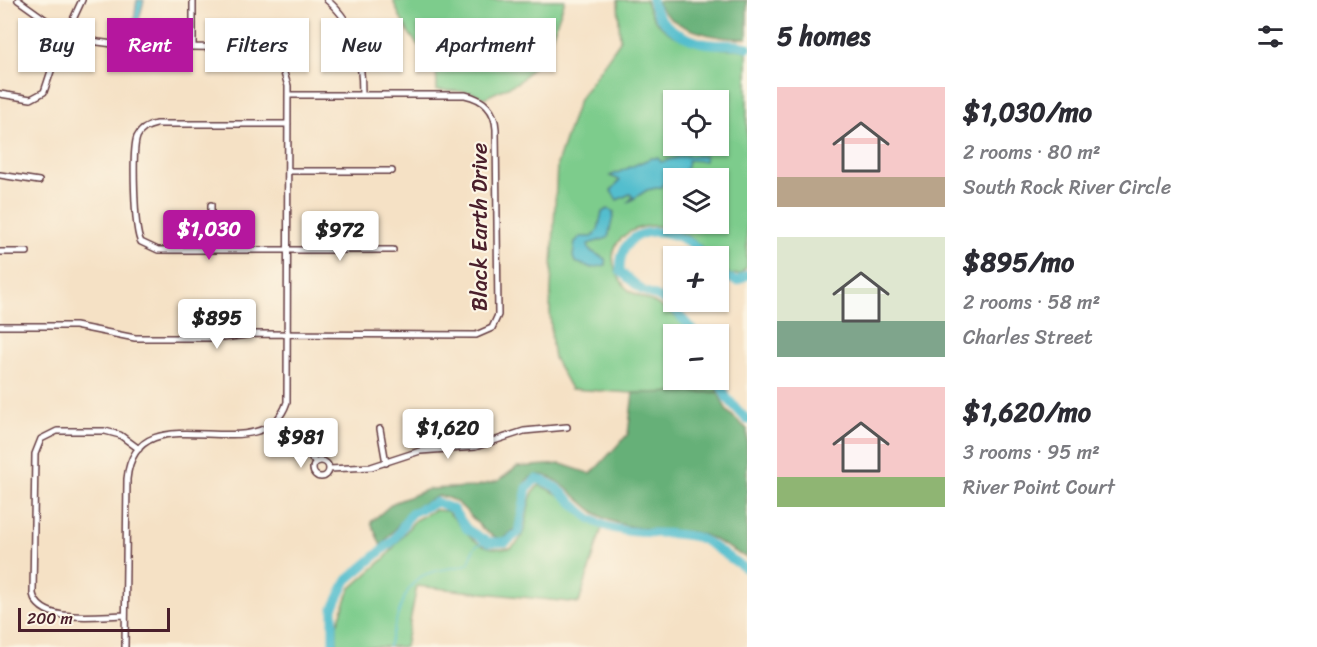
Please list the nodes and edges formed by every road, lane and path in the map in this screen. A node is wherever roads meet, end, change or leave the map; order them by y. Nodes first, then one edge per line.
1 (18, 0) edge
2 (82, 0) edge
3 (193, 0) edge
4 (327, 0) edge
5 (42, 18) edge
6 (73, 18) edge
7 (193, 18) edge
8 (193, 46) edge
9 (50, 72) edge
10 (0, 94) edge
11 (288, 95) junction
12 (362, 95) junction
13 (288, 124) junction
14 (288, 171) junction
15 (392, 171) dead end
16 (0, 175) edge
17 (39, 181) dead end
18 (211, 205) dead end
19 (211, 250) junction
20 (288, 250) junction
21 (393, 250) dead end
22 (0, 252) edge
23 (27, 252) dead end
24 (0, 326) edge
25 (288, 334) junction
26 (276, 422) junction
27 (567, 427) dead end
28 (380, 429) dead end
29 (139, 449) junction
30 (315, 462) junction
31 (386, 463) junction
32 (329, 469) junction
33 (125, 615) junction
34 (125, 647) edge

1 - 5 street
2 - 6 street
3 - 7 street
4 - 12 street
8 - 11 street
9 - 10 street
11 - 12 street
11 - 13 street
12 - 25 street, Black Earth Drive
13 - 14 street
13 - 19 street
14 - 15 street
14 - 20 street
16 - 17 street
18 - 19 street
19 - 20 street
20 - 21 street
20 - 25 street
22 - 23 street
24 - 25 street, Black Earth Drive
25 - 26 street
26 - 29 street
26 - 30 street
27 - 31 street
28 - 31 street
29 - 33 street
29 - 33 street
30 - 32 street
30 - 32 street
31 - 32 street
33 - 34 street

